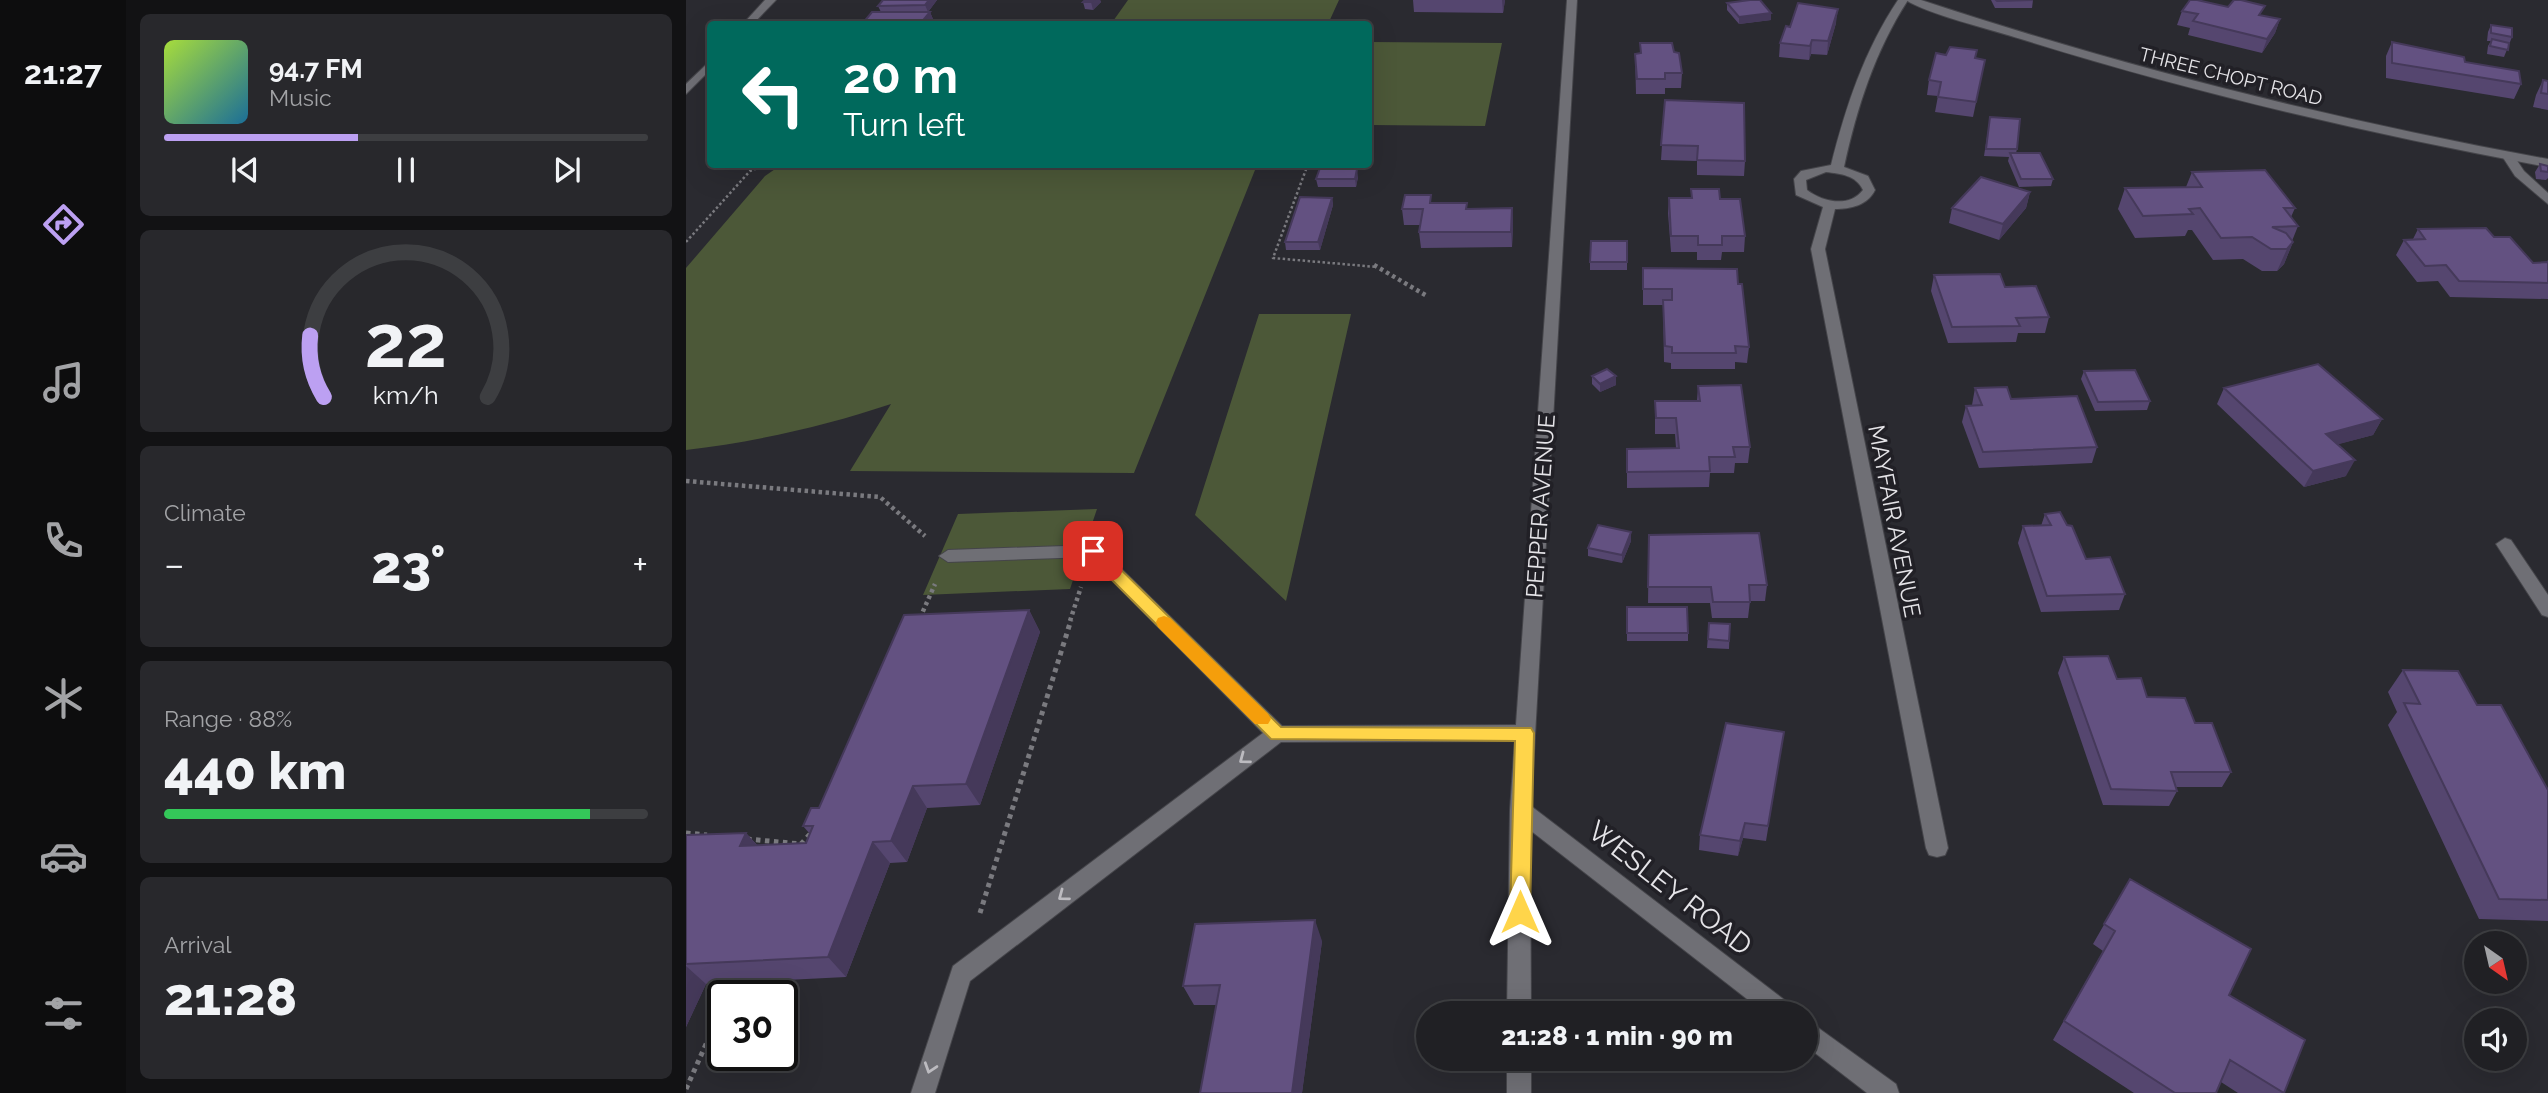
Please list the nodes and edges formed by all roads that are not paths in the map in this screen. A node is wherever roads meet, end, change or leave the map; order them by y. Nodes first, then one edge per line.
1 (771, 0) edge
2 (1572, 0) edge
3 (1903, 0) edge
4 (1910, 0) edge
5 (751, 21) edge
6 (707, 67) edge
7 (686, 90) edge
8 (2508, 156) junction
9 (2548, 163) edge
10 (1837, 169) junction
11 (2548, 200) edge
12 (1830, 204) junction
13 (2505, 544) dead end
14 (948, 556) road end
15 (2548, 610) edge
16 (1525, 733) junction
17 (1277, 734) junction
18 (1520, 810) junction
19 (1937, 848) dead end
20 (1519, 1001) edge
21 (1767, 1001) edge
22 (1818, 1040) edge
23 (1519, 1071) edge
24 (923, 1093) edge
25 (1519, 1093) edge
26 (1886, 1093) edge

1 - 5 street
2 - 16 street, PEPPER AVENUE
3 - 10 street
4 - 8 street, THREE CHOPT ROAD
6 - 7 street
8 - 9 street, THREE CHOPT ROAD
8 - 11 street
10 - 12 street
10 - 12 street
12 - 19 street, MAYFAIR AVENUE
13 - 15 street
14 - 17 street
16 - 17 street
16 - 18 street, PEPPER AVENUE
17 -> 24 street
18 - 20 street, PEPPER AVENUE
18 - 21 street, WESLEY ROAD
22 - 26 street
23 - 25 street

